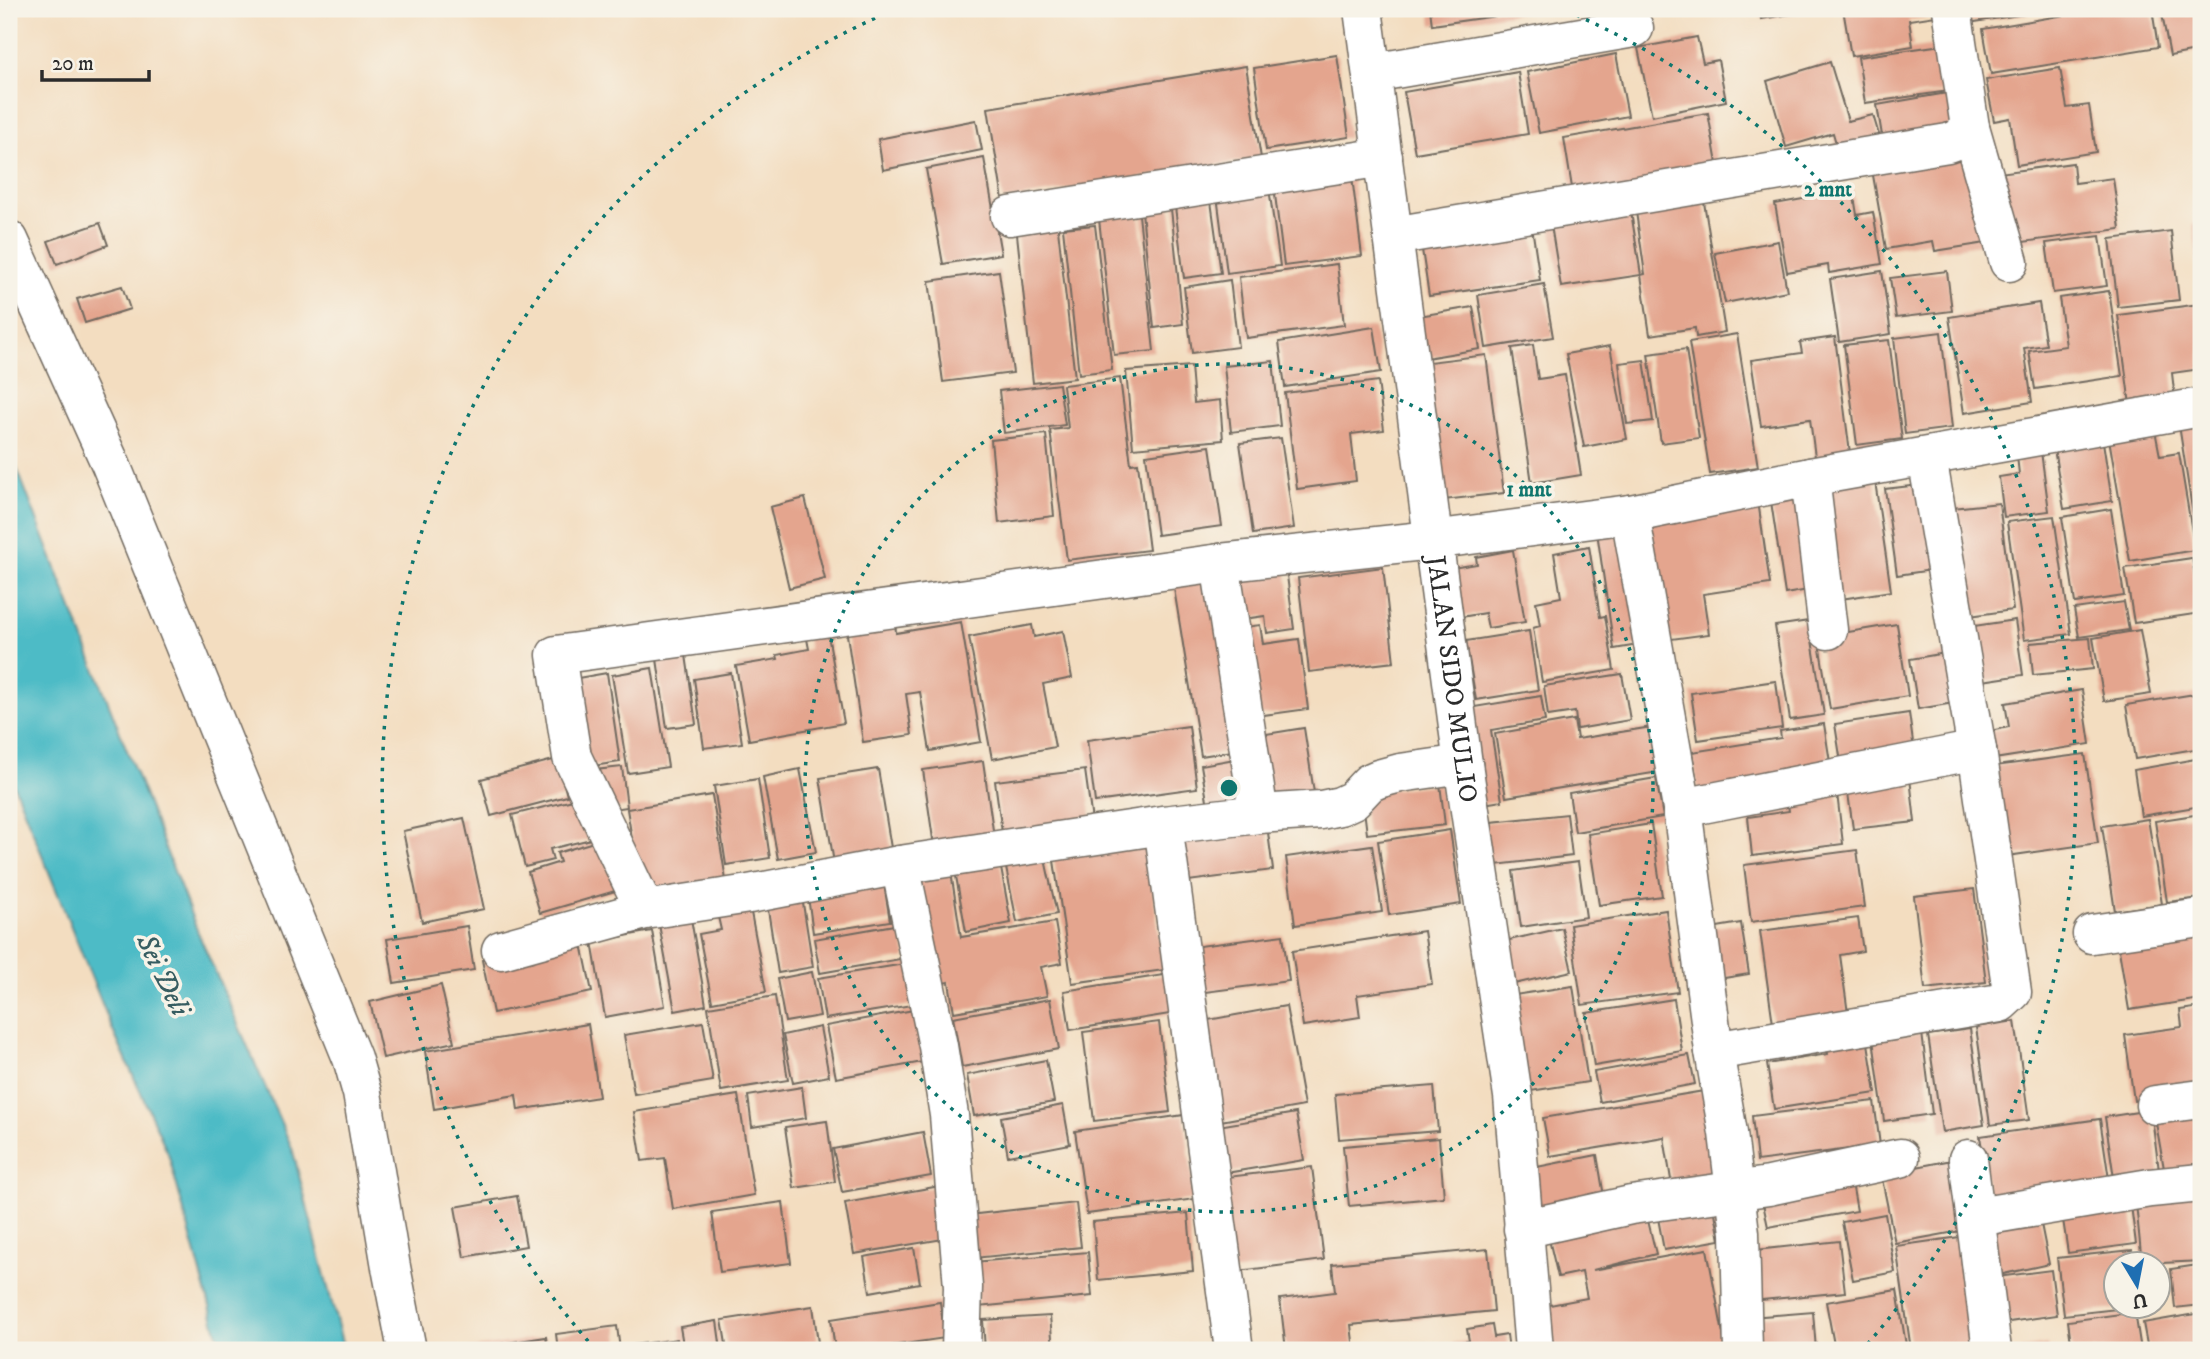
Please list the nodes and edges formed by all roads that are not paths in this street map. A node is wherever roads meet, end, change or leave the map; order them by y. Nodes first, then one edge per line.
1 (1363, 9) edge
2 (1952, 9) edge
3 (1634, 28) dead end
4 (1372, 73) junction
5 (1970, 127) junction
6 (1383, 157) junction
7 (1010, 216) dead end
8 (1393, 236) junction
9 (9, 240) edge
10 (2009, 262) dead end
11 (2201, 407) edge
12 (1927, 457) junction
13 (1810, 477) junction
14 (1630, 514) junction
15 (1432, 540) junction
16 (1220, 563) junction
17 (1828, 630) dead end
18 (1977, 750) junction
19 (1462, 764) junction
20 (1682, 808) junction
21 (1259, 814) junction
22 (1163, 825) junction
23 (900, 865) junction
24 (645, 910) junction
25 (2201, 918) edge
26 (2092, 934) dead end
27 (501, 950) dead end
28 (1714, 1051) junction
29 (2201, 1098) edge
30 (2155, 1105) dead end
31 (1900, 1157) dead end
32 (1968, 1158) dead end
33 (2201, 1182) edge
34 (1735, 1190) junction
35 (1977, 1217) junction
36 (1524, 1229) junction
37 (407, 1350) edge
38 (961, 1350) edge
39 (1234, 1350) edge
40 (1534, 1350) edge
41 (1743, 1350) edge
42 (1992, 1350) edge

1 - 4 street, JALAN SIDO MULIO
2 - 5 street
3 - 4 street
4 - 6 street, JALAN SIDO MULIO
5 - 8 street
5 - 10 street
6 - 7 street
6 - 8 street, JALAN SIDO MULIO
8 - 15 street, JALAN SIDO MULIO
9 - 37 street
11 - 12 street
12 - 13 street
12 - 18 street
13 - 14 street
13 - 17 street
14 - 15 street
14 - 20 street
15 - 16 street
15 - 19 street, JALAN SIDO MULIO
16 - 21 street
16 - 24 street
18 - 20 street
18 - 28 street
19 - 21 street
19 - 36 street, JALAN SIDO MULIO
20 - 28 street
21 - 22 street
22 - 23 street
22 - 39 street
23 - 24 street
23 - 38 street
24 - 27 street
25 - 26 street
28 - 34 street
29 - 30 street
31 - 34 street
32 - 35 street
33 - 35 street
34 - 36 street
34 - 41 street
35 - 42 street
36 - 40 street, JALAN SIDO MULIO

